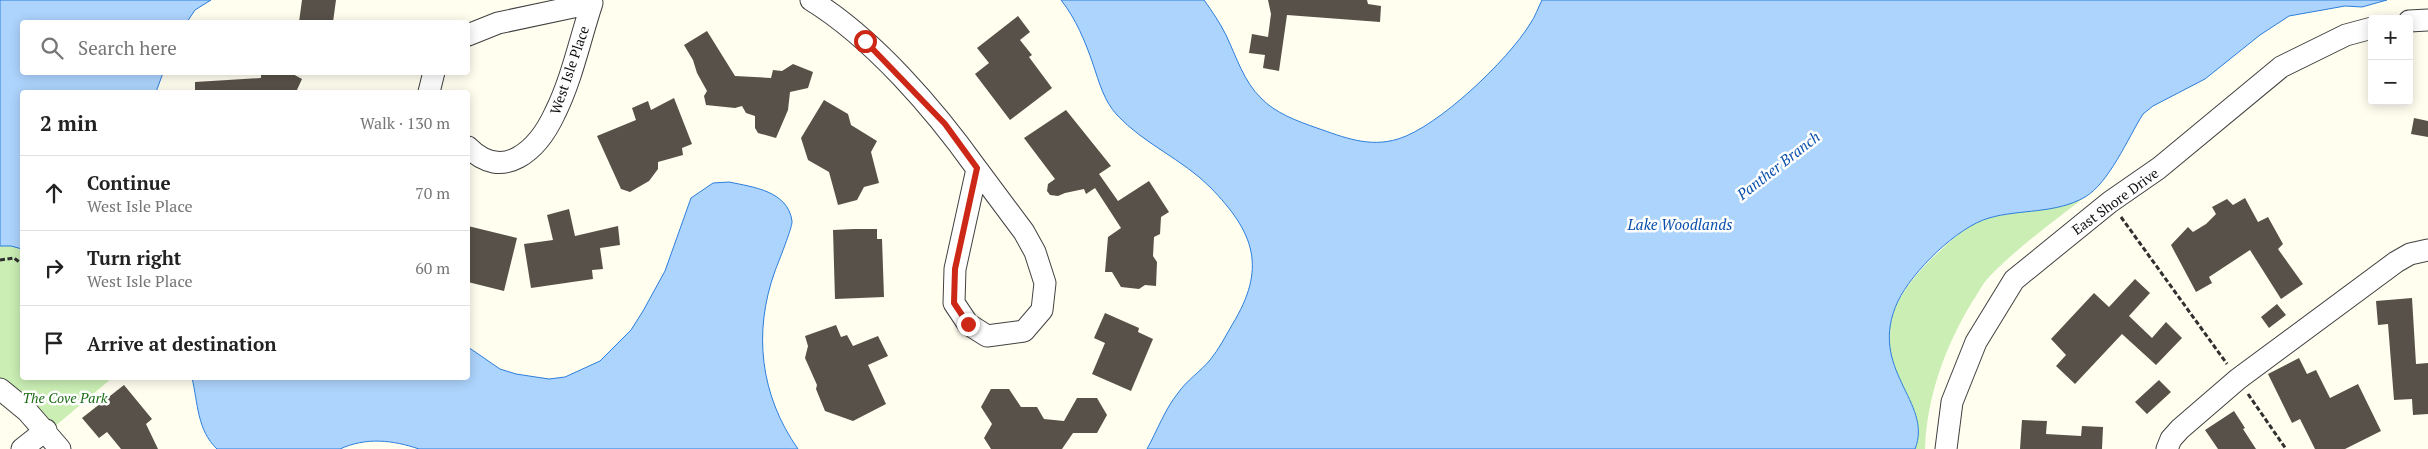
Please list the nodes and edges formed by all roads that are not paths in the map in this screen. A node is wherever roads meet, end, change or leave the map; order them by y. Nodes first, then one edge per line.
1 (811, 0) edge
2 (596, 2) edge
3 (2428, 20) edge
4 (2413, 21) edge
5 (2368, 29) edge
6 (470, 34) edge
7 (433, 75) edge
8 (430, 90) edge
9 (470, 148) edge
10 (977, 168) junction
11 (2428, 250) edge
12 (0, 389) edge
13 (46, 430) junction
14 (22, 449) edge
15 (60, 449) edge
16 (1946, 449) edge
17 (2167, 449) edge

1 - 10 street
2 - 6 street, West Isle Place
2 - 9 street, West Isle Place
3 - 4 street
5 - 16 street, East Shore Drive
7 - 8 street
10 - 10 street
11 - 17 street
12 - 13 street
13 - 14 street
13 - 15 street

